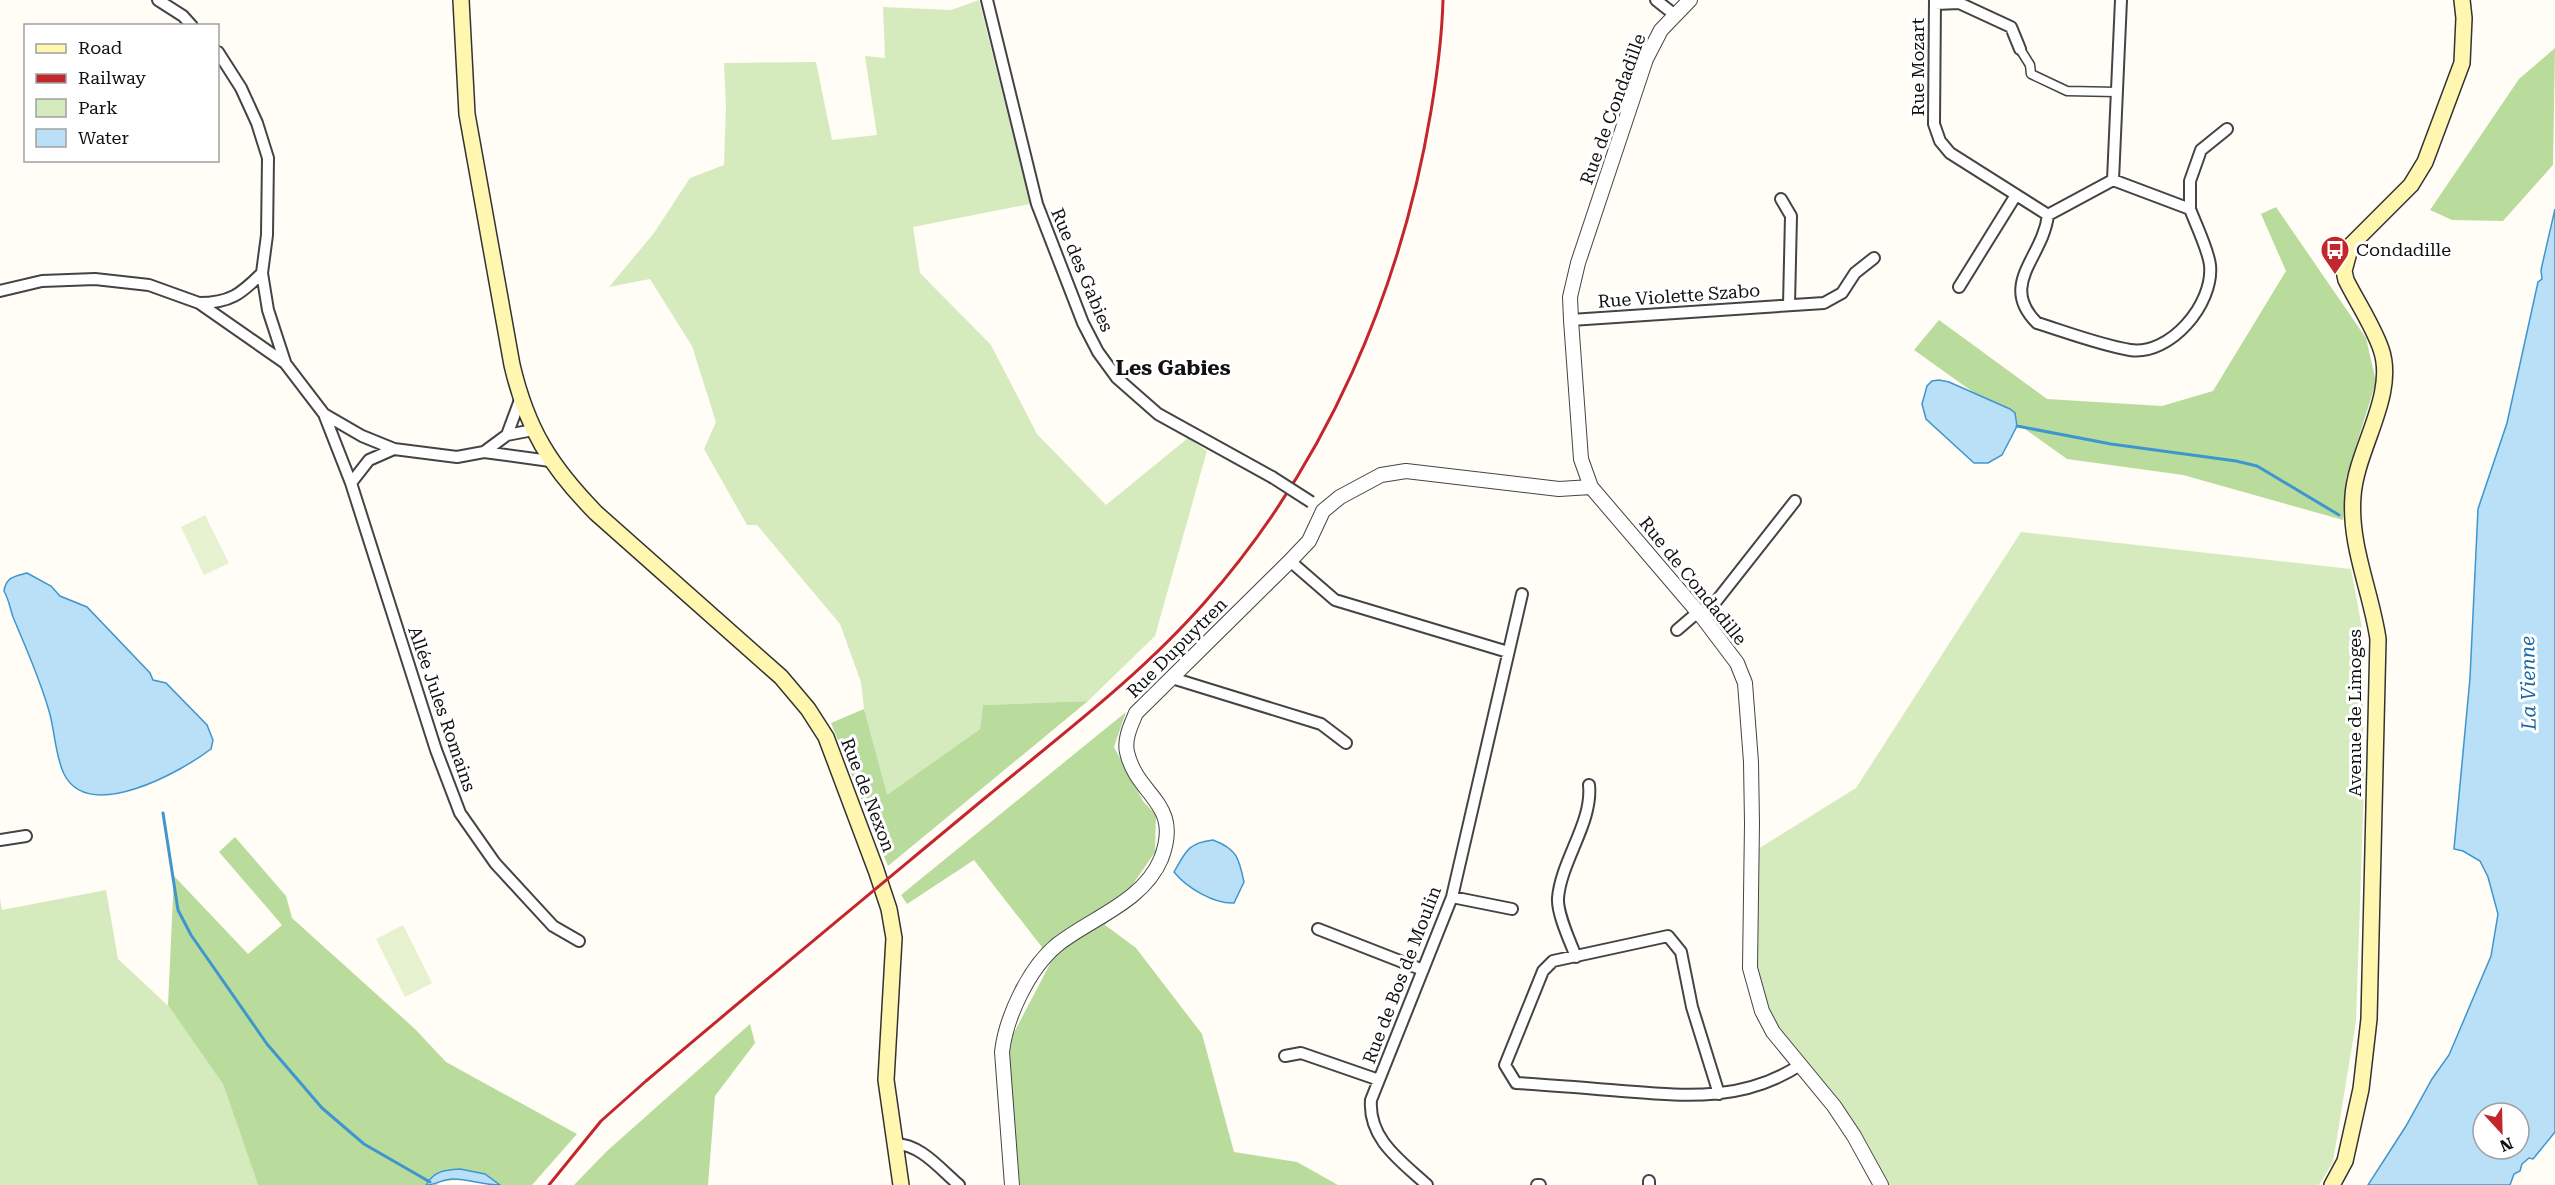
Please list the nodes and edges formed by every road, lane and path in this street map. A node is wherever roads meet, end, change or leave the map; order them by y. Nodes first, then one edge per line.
1 (158, 0) edge
2 (461, 0) edge
3 (987, 0) edge
4 (1656, 0) edge
5 (1690, 0) edge
6 (2121, 0) edge
7 (2462, 0) edge
8 (1935, 2) edge
9 (1959, 2) edge
10 (1675, 15) junction
11 (190, 24) edge
12 (2020, 49) joint
13 (219, 54) edge
14 (2117, 92) junction
15 (2227, 129) dead end
16 (2113, 180) junction
17 (2016, 195) junction
18 (1781, 199) dead end
19 (2190, 209) junction
20 (2048, 216) junction
21 (1874, 258) dead end
22 (262, 273) junction
23 (1959, 287) dead end
24 (0, 291) edge
25 (199, 303) junction
26 (1789, 305) junction
27 (1570, 320) junction
28 (285, 363) junction
29 (520, 400) junction
30 (324, 414) junction
31 (533, 430) junction
32 (507, 435) junction
33 (394, 449) junction
34 (484, 452) junction
35 (550, 460) junction
36 (351, 483) junction
37 (1591, 487) junction
38 (1795, 501) dead end
39 (1323, 511) junction
40 (1290, 561) junction
41 (1522, 594) dead end
42 (1701, 615) junction
43 (1677, 630) dead end
44 (1508, 652) junction
45 (1172, 678) junction
46 (1346, 743) dead end
47 (1589, 785) dead end
48 (26, 836) dead end
49 (0, 840) edge
50 (1452, 897) junction
51 (1512, 909) dead end
52 (1317, 929) dead end
53 (579, 941) dead end
54 (1576, 957) junction
55 (1423, 970) junction
56 (1285, 1056) dead end
57 (1800, 1065) junction
58 (1379, 1080) junction
59 (1719, 1094) junction
60 (894, 1144) junction
61 (901, 1185) edge
62 (959, 1185) edge
63 (1012, 1185) edge
64 (1427, 1185) edge
65 (1881, 1185) edge
66 (2332, 1185) edge

1 - 11 street
2 - 29 main road, Rue de Nexon
3 - 39 street, Rue des Gabies, bridge
4 - 10 street
5 - 10 street, Rue de Condadille
6 - 14 street
7 - 66 main road, Avenue de Limoges
8 - 9 street, Rue Mozart
8 - 17 street, Rue Mozart
9 - 12 street
10 - 27 street, Rue de Condadille
12 - 14 street
13 - 22 street
14 - 16 street
15 - 19 street
16 - 19 street
16 - 20 street
17 - 20 street, Rue Mozart
17 - 23 street
18 - 26 street
19 - 20 street
21 - 26 street, Rue Violette Szabo
22 - 25 street
22 - 28 street
24 - 25 street
25 - 28 street
26 - 27 street, Rue Violette Szabo
27 - 37 street, Rue de Condadille
28 - 30 street
29 - 31 main road, Rue de Nexon
29 - 32 street
30 - 33 street
30 - 36 street, Allée Jules Romains
31 - 32 street
31 - 35 main road, Rue de Nexon
32 - 34 street
33 - 34 street
33 - 36 street
34 - 35 street
35 - 60 main road, Rue de Nexon
36 - 53 street, Allée Jules Romains
37 - 39 street, Rue Dupuytren
37 - 42 street, Rue de Condadille
38 - 42 street
39 - 40 street, Rue Dupuytren
40 - 44 street
40 - 45 street, Rue Dupuytren
41 - 44 street, Rue de Bos de Moulin
42 - 43 street
42 - 57 street, Rue de Condadille
44 - 50 street, Rue de Bos de Moulin
45 - 46 street
45 - 63 street, Rue Dupuytren
47 - 54 street
48 - 49 street
50 - 51 street
50 - 55 street, Rue de Bos de Moulin
52 - 55 street
54 - 59 street
54 - 59 street
55 - 58 street, Rue de Bos de Moulin
56 - 58 street
57 - 59 street
57 - 65 street, Rue de Condadille
58 - 64 street, Rue de Bos de Moulin
60 - 61 main road, Rue de Nexon
60 - 62 street

